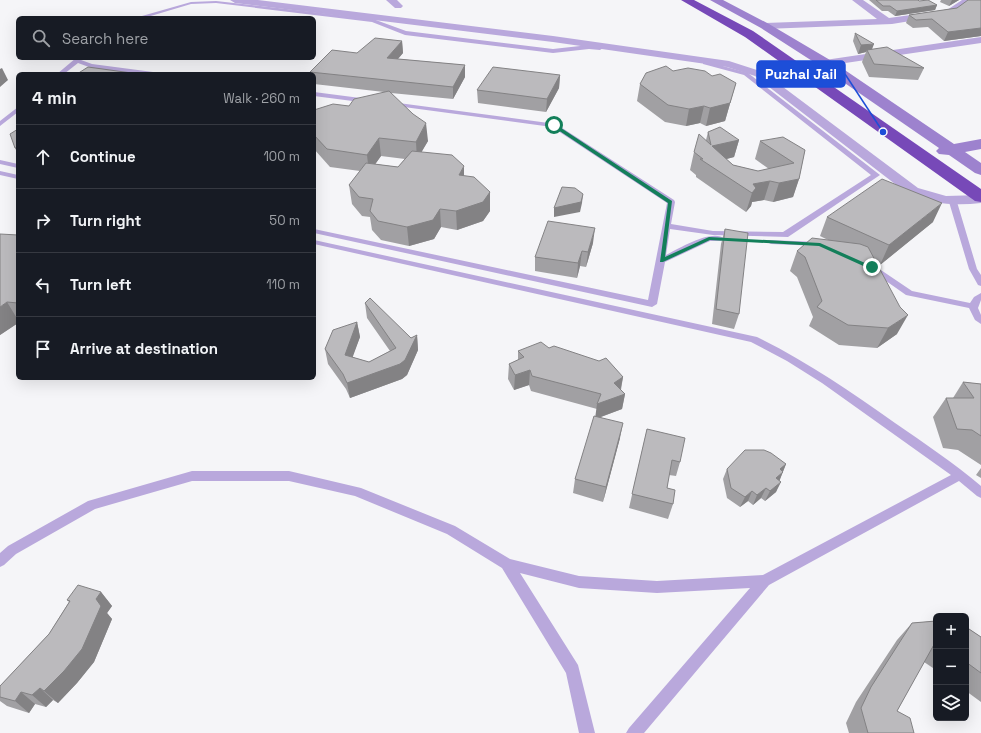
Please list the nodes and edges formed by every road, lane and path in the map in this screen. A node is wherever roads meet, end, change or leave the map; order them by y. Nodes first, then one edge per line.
1 (235, 0) edge
2 (686, 0) edge
3 (701, 0) edge
4 (715, 0) edge
5 (856, 0) edge
6 (968, 0) edge
7 (931, 3) edge
8 (302, 5) edge
9 (950, 12) junction
10 (145, 16) edge
11 (887, 21) junction
12 (765, 26) junction
13 (981, 40) edge
14 (77, 60) edge
15 (80, 60) edge
16 (825, 63) junction
17 (62, 72) edge
18 (138, 72) edge
19 (316, 94) edge
20 (16, 111) edge
21 (0, 124) edge
22 (981, 144) edge
23 (945, 150) junction
24 (921, 154) junction
25 (0, 162) edge
26 (16, 166) edge
27 (981, 170) edge
28 (0, 174) edge
29 (16, 177) edge
30 (981, 182) edge
31 (981, 198) edge
32 (953, 202) junction
33 (667, 226) junction
34 (316, 231) edge
35 (316, 242) edge
36 (827, 247) edge
37 (662, 261) junction
38 (865, 264) edge
39 (981, 283) edge
40 (981, 296) edge
41 (972, 306) junction
42 (981, 321) edge
43 (960, 475) junction
44 (981, 494) edge
45 (0, 561) edge
46 (507, 564) junction
47 (764, 581) junction
48 (587, 733) edge
49 (634, 733) edge

1 - 8 street
2 - 24 highway
3 - 23 highway
4 - 12 street
5 - 11 street
6 - 9 street
7 - 9 street
8 - 32 street
9 - 11 street
10 - 33 lane
11 - 12 street
12 - 16 street
13 - 16 street
14 - 17 lane
15 - 18 lane
16 - 23 street
19 - 33 lane
20 - 21 lane
22 - 23 street
23 - 24 street
23 - 27 street
23 - 30 highway
24 - 31 highway
25 - 26 lane
28 - 29 lane
31 - 32 street
32 - 39 lane
33 - 37 lane
34 - 37 lane
35 - 43 lane
36 - 37 lane
38 - 41 lane
40 - 41 lane
41 - 42 lane
43 - 44 lane
43 - 47 lane
45 - 46 lane
46 - 47 lane
46 - 48 lane
47 - 49 lane

